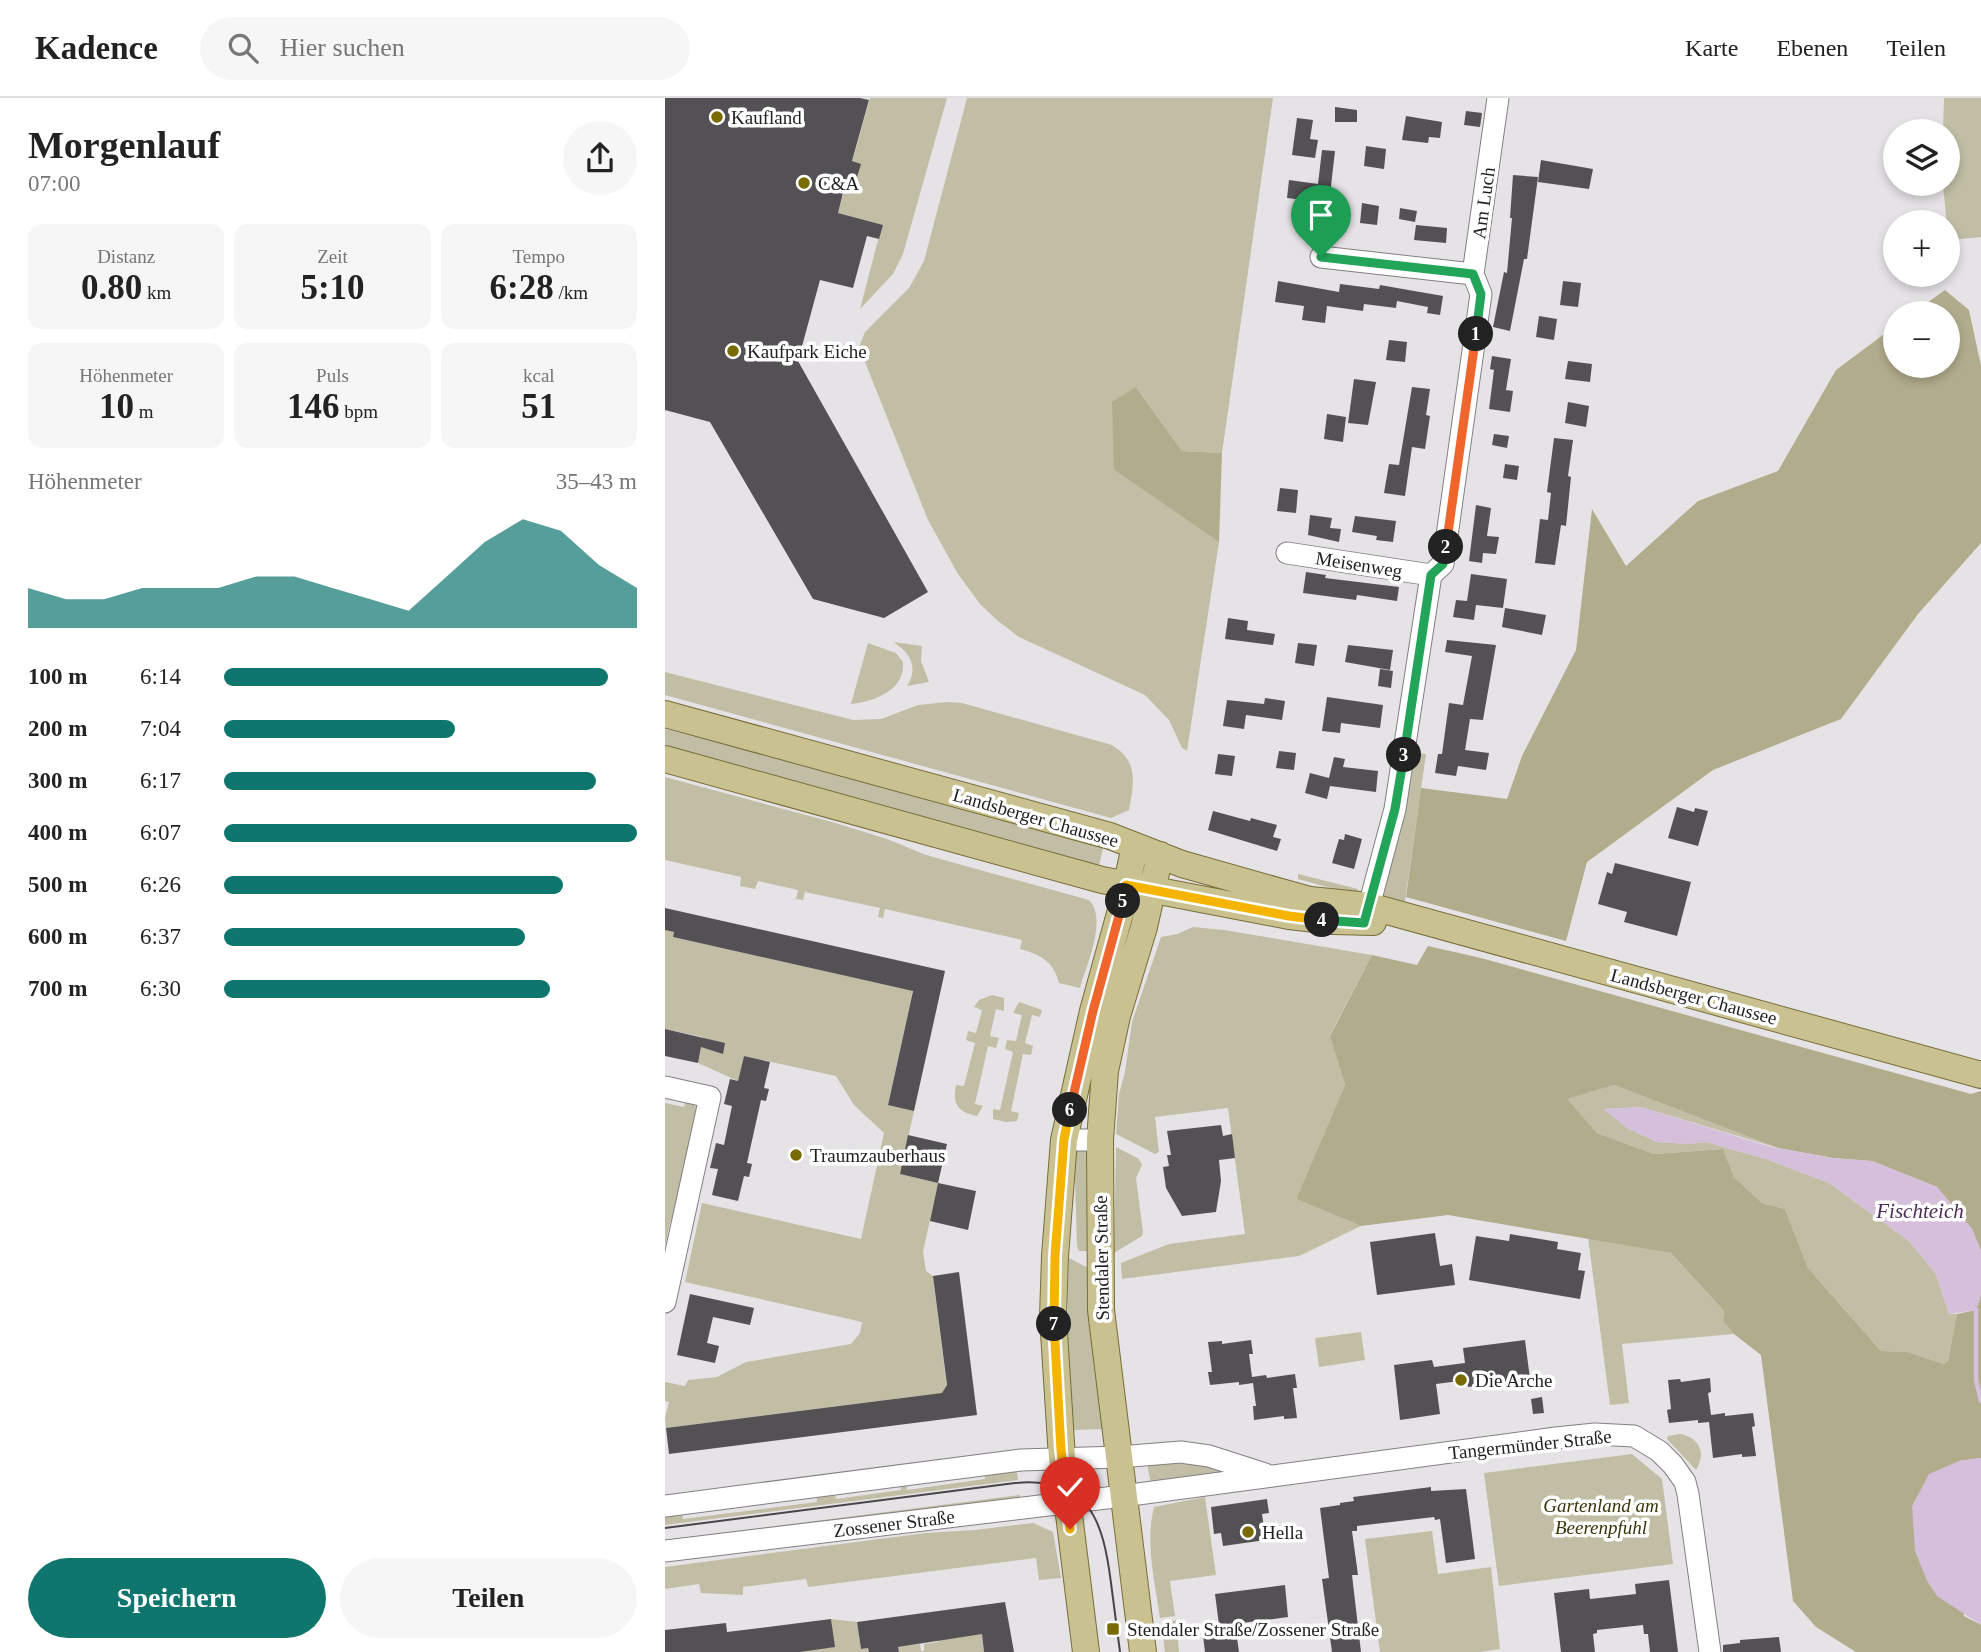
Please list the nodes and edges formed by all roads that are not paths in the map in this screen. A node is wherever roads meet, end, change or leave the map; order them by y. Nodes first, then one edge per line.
1 (1498, 98) edge
2 (1321, 257) dead end
3 (1473, 274) junction
4 (1287, 553) dead end
5 (1431, 575) junction
6 (665, 714) edge
7 (665, 759) edge
8 (1144, 867) junction
9 (1366, 914) junction
10 (1981, 1075) edge
11 (665, 1087) edge
12 (1064, 1139) junction
13 (1100, 1140) junction
14 (665, 1302) edge
15 (1119, 1457) junction
16 (1062, 1458) junction
17 (1271, 1476) junction
18 (1123, 1496) junction
19 (1067, 1503) junction
20 (665, 1506) edge
21 (665, 1551) edge
22 (1086, 1652) edge
23 (1143, 1652) edge
24 (1710, 1652) edge

1 - 3 street, Am Luch
2 - 3 street
3 - 5 street, Am Luch
4 - 5 street, Meisenweg
5 - 9 street, Am Luch
6 - 8 main road, Landsberger Chaussee
7 - 8 main road, Landsberger Chaussee
8 - 9 main road, Landsberger Chaussee
8 - 9 main road, Landsberger Chaussee
8 - 12 main road, Stendaler Straße
8 - 13 main road, Stendaler Straße
9 - 10 main road, Landsberger Chaussee
11 - 14 street
12 - 13 street
12 - 16 main road, Stendaler Straße
13 - 15 main road, Stendaler Straße
15 - 16 street
15 - 17 street, Tangermünder Straße
15 - 18 main road, Stendaler Straße
16 - 19 main road, Stendaler Straße
16 - 20 street
17 - 18 street, Tangermünder Straße
17 - 24 street, Tangermünder Straße
18 - 19 street, Zossener Straße
18 - 23 main road, Stendaler Straße
19 - 21 street, Zossener Straße
19 - 22 main road, Stendaler Straße

